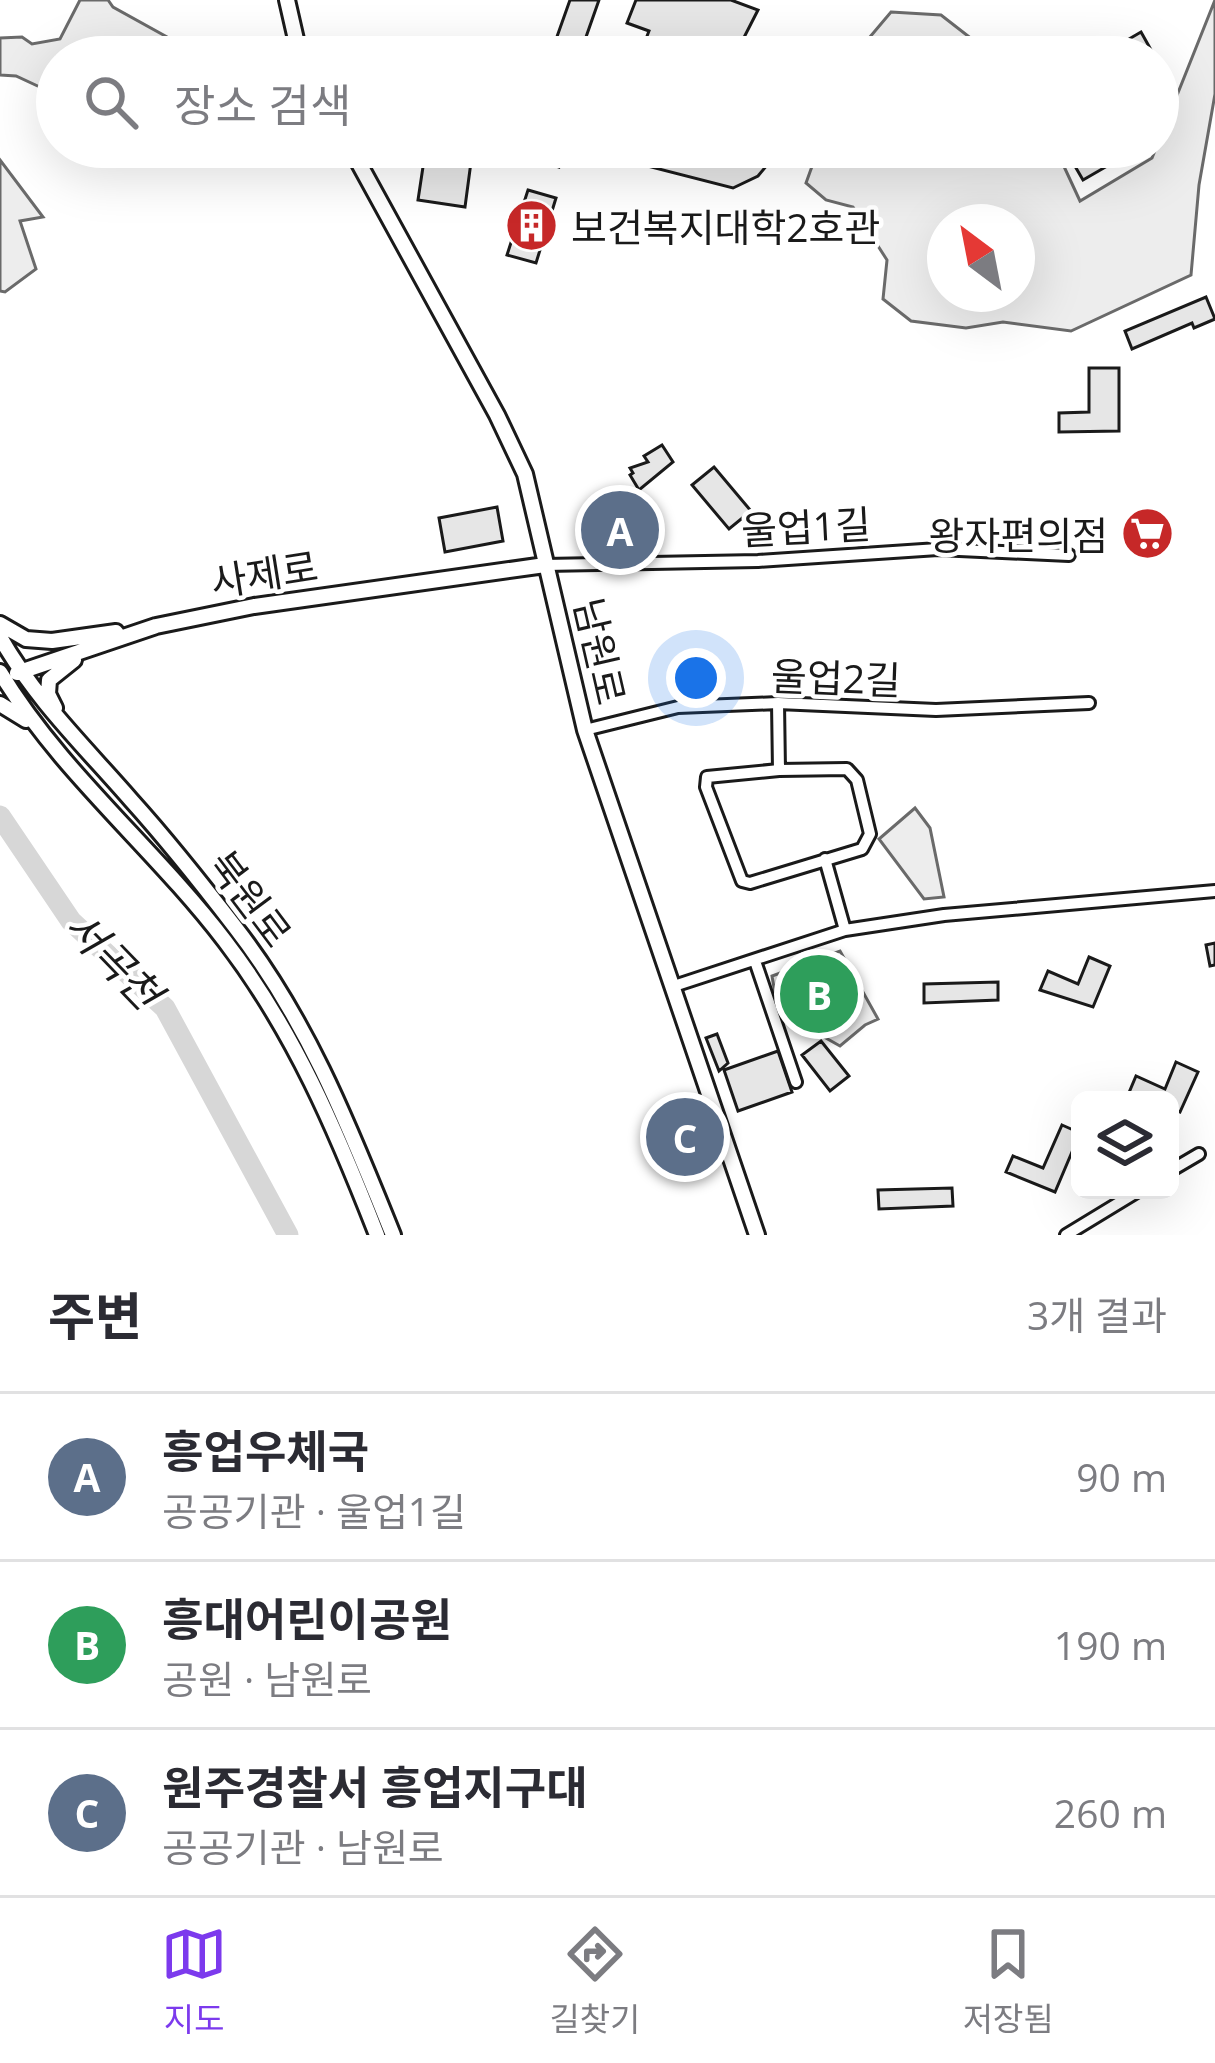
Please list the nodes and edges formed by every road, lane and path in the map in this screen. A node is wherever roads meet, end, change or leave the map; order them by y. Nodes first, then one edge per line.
1 (286, 0) edge
2 (295, 36) edge
3 (361, 168) edge
4 (1069, 555) dead end
5 (545, 565) junction
6 (0, 624) edge
7 (156, 626) junction
8 (0, 637) edge
9 (22, 672) junction
10 (1, 675) edge
11 (778, 703) junction
12 (1089, 703) dead end
13 (0, 704) edge
14 (32, 723) junction
15 (585, 730) junction
16 (93, 758) junction
17 (778, 770) junction
18 (825, 859) junction
19 (1215, 891) edge
20 (845, 930) junction
21 (755, 961) junction
22 (674, 986) junction
23 (796, 1082) dead end
24 (1199, 1154) dead end
25 (1179, 1166) edge
26 (1125, 1199) edge
27 (376, 1235) edge
28 (393, 1235) edge
29 (757, 1235) edge
30 (1066, 1235) edge

1 - 2 street
3 - 5 street, 남원로
4 - 5 street, 울업1길
5 - 7 street, 사제로
5 - 15 street, 남원로
6 - 7 street
7 - 9 street, 사제로
7 - 16 street
8 - 9 street, 북원로
9 - 10 street, 사제로
9 - 16 street, 북원로
10 - 14 street, 북원로
11 - 12 street, 울업2길
11 - 15 street, 울업2길
11 - 17 street
13 - 14 street
14 - 27 street, 북원로
15 - 22 street, 남원로
16 - 28 street, 북원로
17 - 18 street
17 - 18 street
18 - 20 street
19 - 20 street
20 - 21 street
21 - 22 street
21 - 23 street
22 - 29 street, 남원로
24 - 25 street
26 - 30 street

